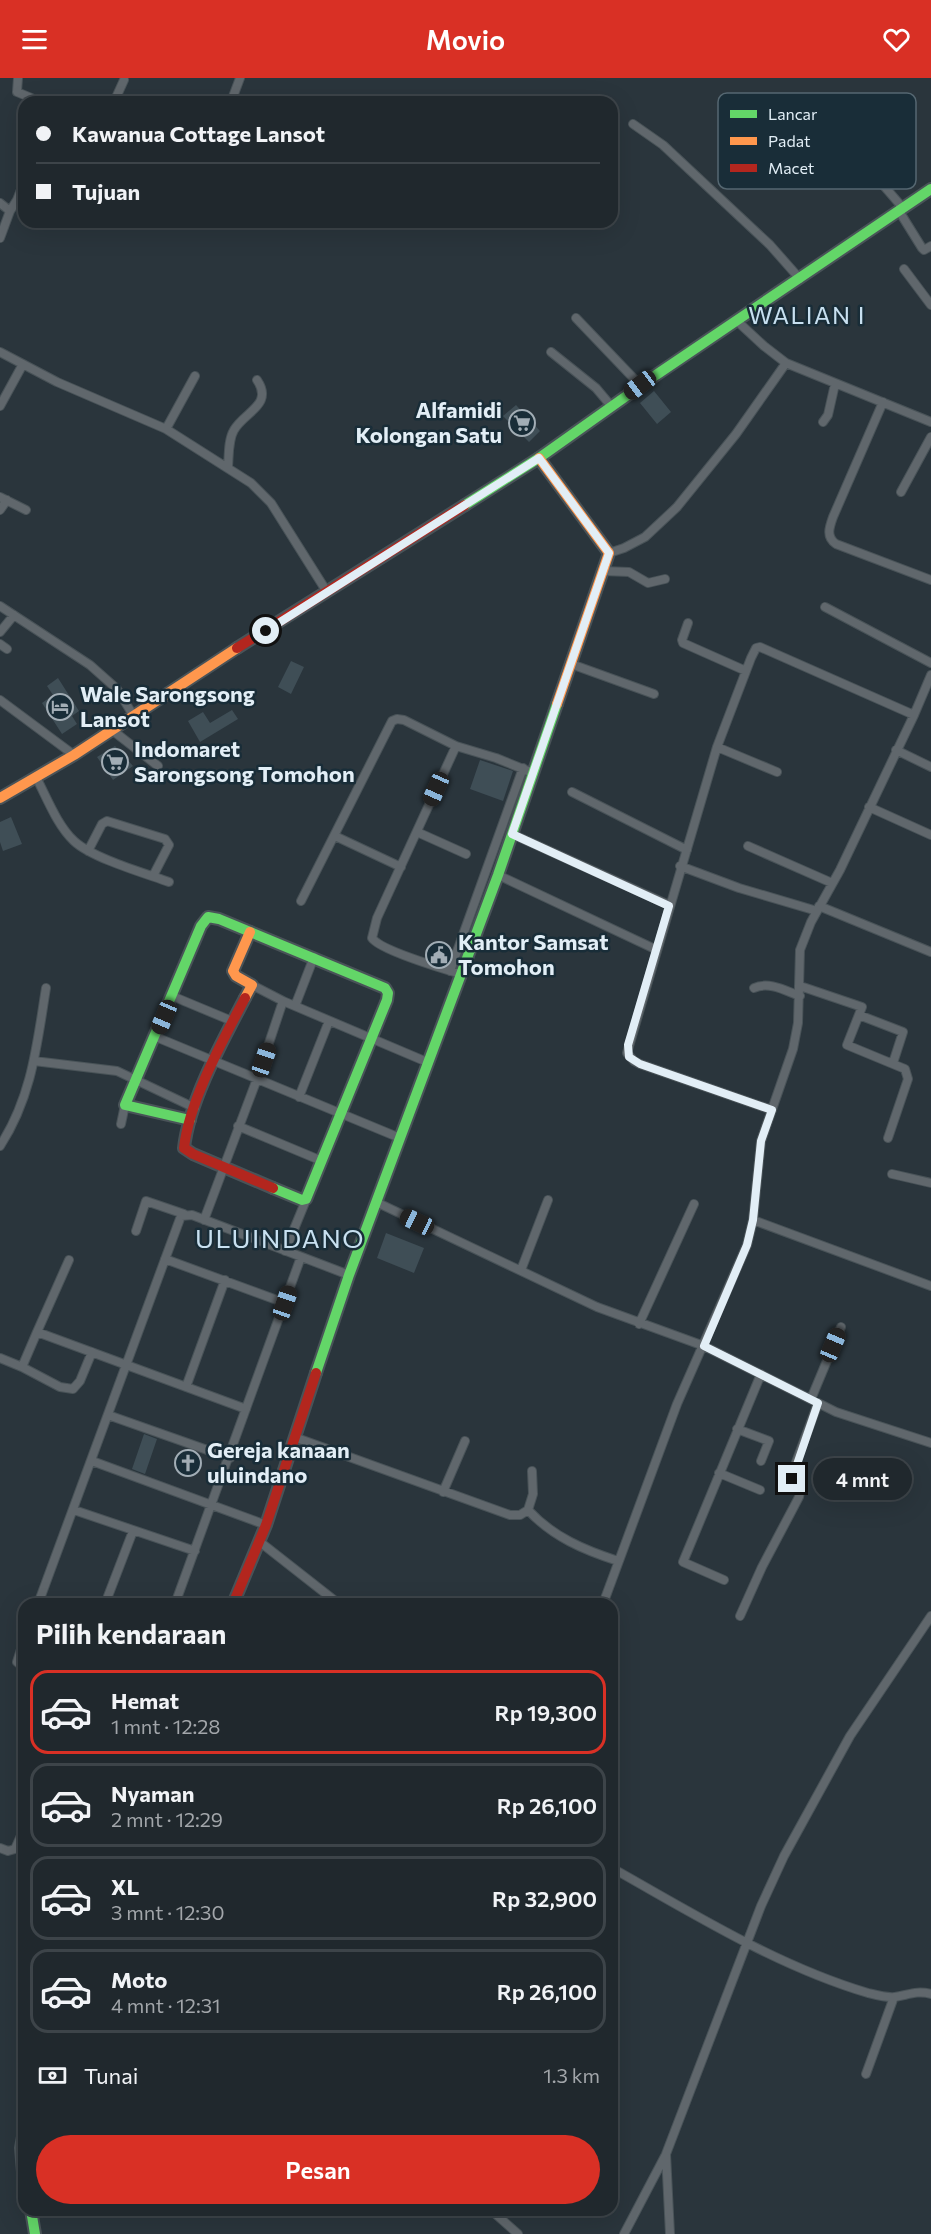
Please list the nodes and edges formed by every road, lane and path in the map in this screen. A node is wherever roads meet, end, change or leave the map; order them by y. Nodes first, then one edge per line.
1 (18, 78) edge
2 (240, 78) edge
3 (124, 80) dead end
4 (27, 96) edge
5 (117, 96) edge
6 (233, 96) edge
7 (633, 124) dead end
8 (887, 189) edge
9 (931, 189) edge
10 (18, 197) edge
11 (0, 203) edge
12 (901, 209) junction
13 (9, 211) junction
14 (0, 238) edge
15 (931, 246) edge
16 (904, 269) dead end
17 (800, 279) junction
18 (931, 305) edge
19 (576, 318) dead end
20 (737, 321) junction
21 (0, 352) edge
22 (551, 352) dead end
23 (786, 363) junction
24 (22, 364) junction
25 (195, 376) dead end
26 (257, 380) dead end
27 (835, 384) junction
28 (640, 385) junction
29 (883, 402) junction
30 (0, 406) edge
31 (612, 407) junction
32 (823, 422) dead end
33 (931, 422) edge
34 (166, 429) junction
35 (931, 437) edge
36 (539, 458) junction
37 (228, 467) junction
38 (901, 492) dead end
39 (3, 499) edge
40 (0, 510) edge
41 (26, 510) dead end
42 (609, 553) junction
43 (603, 571) junction
44 (665, 579) dead end
45 (931, 580) edge
46 (327, 592) junction
47 (0, 606) edge
48 (825, 607) dead end
49 (14, 615) junction
50 (688, 623) dead end
51 (0, 633) edge
52 (931, 663) edge
53 (571, 664) junction
54 (746, 671) junction
55 (931, 675) edge
56 (654, 694) dead end
57 (0, 700) edge
58 (133, 715) junction
59 (914, 715) junction
60 (112, 730) junction
61 (456, 746) junction
62 (717, 747) junction
63 (896, 750) junction
64 (74, 755) junction
65 (158, 766) dead end
66 (931, 767) edge
67 (523, 768) junction
68 (777, 772) dead end
69 (533, 773) junction
70 (36, 777) junction
71 (572, 792) dead end
72 (0, 798) edge
73 (869, 807) junction
74 (417, 832) junction
75 (512, 834) junction
76 (931, 835) edge
77 (335, 836) junction
78 (748, 846) dead end
79 (687, 850) junction
80 (88, 851) junction
81 (466, 854) dead end
82 (680, 866) junction
83 (401, 867) junction
84 (498, 875) junction
85 (153, 876) junction
86 (169, 882) dead end
87 (832, 883) junction
88 (301, 901) dead end
89 (669, 906) junction
90 (818, 909) junction
91 (250, 932) junction
92 (657, 950) junction
93 (931, 952) edge
94 (314, 957) junction
95 (456, 973) junction
96 (252, 985) junction
97 (800, 986) junction
98 (46, 988) dead end
99 (754, 988) dead end
100 (172, 996) junction
101 (800, 996) junction
102 (283, 1001) junction
103 (295, 1006) junction
104 (859, 1015) junction
105 (232, 1021) junction
106 (329, 1021) junction
107 (156, 1037) junction
108 (371, 1039) junction
109 (33, 1061) junction
110 (427, 1062) junction
111 (214, 1063) junction
112 (892, 1063) junction
113 (257, 1079) junction
114 (134, 1080) junction
115 (299, 1097) junction
116 (125, 1105) junction
117 (195, 1108) junction
118 (772, 1110) junction
119 (342, 1114) junction
120 (190, 1120) junction
121 (121, 1124) dead end
122 (238, 1126) junction
123 (400, 1138) junction
124 (888, 1138) dead end
125 (0, 1146) edge
126 (322, 1161) junction
127 (223, 1165) junction
128 (892, 1174) dead end
129 (931, 1183) edge
130 (306, 1200) junction
131 (548, 1200) dead end
132 (376, 1202) junction
133 (694, 1204) dead end
134 (184, 1214) junction
135 (204, 1220) junction
136 (753, 1220) junction
137 (136, 1231) dead end
138 (285, 1251) junction
139 (301, 1257) junction
140 (165, 1259) junction
141 (69, 1260) dead end
142 (521, 1270) junction
143 (349, 1275) junction
144 (225, 1280) junction
145 (931, 1286) edge
146 (285, 1303) junction
147 (639, 1324) junction
148 (841, 1327) dead end
149 (37, 1332) junction
150 (704, 1346) junction
151 (92, 1352) junction
152 (0, 1358) edge
153 (125, 1365) junction
154 (22, 1367) junction
155 (761, 1374) junction
156 (186, 1387) junction
157 (814, 1401) junction
158 (246, 1409) junction
159 (108, 1414) junction
160 (737, 1429) junction
161 (294, 1437) junction
162 (465, 1441) dead end
163 (931, 1443) edge
164 (230, 1458) junction
165 (92, 1461) junction
166 (761, 1461) dead end
167 (532, 1471) dead end
168 (719, 1473) junction
169 (760, 1490) dead end
170 (443, 1492) junction
171 (212, 1504) junction
172 (74, 1510) junction
173 (528, 1510) junction
174 (266, 1525) junction
175 (133, 1531) junction
176 (260, 1542) junction
177 (195, 1551) junction
178 (618, 1561) junction
179 (723, 1580) dead end
180 (40, 1598) edge
181 (107, 1598) edge
182 (177, 1598) edge
183 (236, 1598) edge
184 (331, 1598) edge
185 (605, 1598) edge
186 (740, 1616) dead end
187 (931, 1616) edge
188 (18, 1842) edge
189 (0, 1848) edge
190 (618, 1871) edge
191 (748, 1943) junction
192 (931, 1994) edge
193 (894, 1997) junction
194 (866, 2074) dead end
195 (666, 2154) junction
196 (32, 2216) edge
197 (498, 2216) edge
198 (35, 2234) edge
199 (518, 2234) edge
200 (624, 2234) edge
201 (670, 2234) edge

1 - 4 street
2 - 6 street
3 - 5 street
7 - 17 street
8 - 12 street
9 - 12 main road
10 - 13 street
11 - 13 street
12 - 15 street
12 - 17 main road
13 - 14 street
16 - 18 street
17 - 20 main road
19 - 28 street
20 - 23 street
20 - 28 main road
21 - 24 street
22 - 31 street
23 - 27 street
23 - 42 street
24 - 30 street
24 - 34 street
25 - 34 street
26 - 37 street
27 - 29 street
27 - 32 street
28 - 31 main road
29 - 33 street
29 - 45 street
31 - 36 main road
34 - 37 street
35 - 38 street
36 - 42 main road
36 - 46 main road
37 - 46 street
39 - 40 street
39 - 41 street
42 - 43 main road
43 - 44 street
43 - 53 main road
46 - 58 main road
47 - 49 street
48 - 52 street
49 - 51 street
49 - 58 street
50 - 54 street
53 - 56 street
53 - 69 main road
54 - 59 street
54 - 62 street
55 - 59 street
57 - 64 street
58 - 60 main road
59 - 63 street
60 - 64 main road
60 - 65 street
61 - 67 street
61 - 74 street
61 - 77 street
62 - 68 street
62 - 79 street
63 - 66 street
63 - 73 street
64 - 70 main road
67 - 69 street
67 - 95 street
69 - 75 main road
70 - 72 main road
70 - 80 street
71 - 79 street
73 - 76 street
73 - 87 street
74 - 81 street
74 - 83 street
75 - 84 main road
75 - 89 street
77 - 83 street
77 - 88 street
78 - 87 street
79 - 82 street
80 - 85 street
80 - 85 street
82 - 89 street
82 - 90 street
83 - 95 street
84 - 92 street
84 - 95 main road
85 - 86 street
87 - 90 street
89 - 92 street
90 - 93 street
90 - 97 street
91 - 94 main road
91 - 96 main road
91 - 100 main road
92 - 118 street
94 - 103 street
94 - 108 main road
95 - 110 main road
96 - 102 street
96 - 105 main road
97 - 101 street
97 - 104 street
98 - 109 street
99 - 101 street
100 - 105 street
100 - 107 main road
101 - 118 street
102 - 103 street
102 - 113 street
103 - 106 street
104 - 112 street
104 - 112 street
105 - 111 main road
106 - 108 street
106 - 115 street
107 - 111 street
107 - 114 main road
108 - 110 street
108 - 119 main road
109 - 114 street
109 - 125 street
110 - 123 main road
111 - 113 street
111 - 117 main road
112 - 124 street
113 - 115 street
113 - 122 street
114 - 116 main road
114 - 117 street
115 - 119 street
116 - 120 main road
116 - 121 street
117 - 120 main road
118 - 136 street
119 - 123 street
119 - 126 main road
120 - 127 main road
122 - 126 street
122 - 127 street
123 - 132 main road
126 - 130 main road
127 - 130 main road
127 - 135 street
128 - 129 street
130 - 138 street
131 - 142 street
132 - 142 street
132 - 143 main road
133 - 147 street
134 - 135 street
134 - 137 street
134 - 140 street
135 - 138 street
136 - 145 street
136 - 150 street
138 - 139 street
139 - 143 street
139 - 146 street
140 - 144 street
140 - 153 street
141 - 149 street
142 - 147 street
143 - 161 main road
144 - 146 street
144 - 156 street
146 - 158 street
147 - 150 street
148 - 157 street
149 - 151 street
149 - 154 street
150 - 155 street
150 - 178 street
151 - 153 street
151 - 154 street
152 - 154 street
153 - 156 street
153 - 159 street
155 - 157 street
155 - 160 street
156 - 158 street
157 - 163 street
157 - 186 street
158 - 164 street
159 - 164 street
159 - 165 street
160 - 166 street
160 - 168 street
161 - 170 street
161 - 174 main road
162 - 170 street
164 - 171 street
165 - 171 street
165 - 172 street
167 - 173 street
168 - 169 street
168 - 179 street
170 - 173 street
171 - 174 street
171 - 177 street
172 - 175 street
172 - 180 street
173 - 178 street
174 - 176 main road
175 - 177 street
175 - 181 street
176 - 183 main road
176 - 184 street
177 - 182 street
178 - 185 street
187 - 191 street
188 - 189 street
190 - 191 street
191 - 193 street
191 - 195 street
192 - 193 street
193 - 194 street
195 - 200 street
195 - 201 street
196 - 198 main road
197 - 199 street

